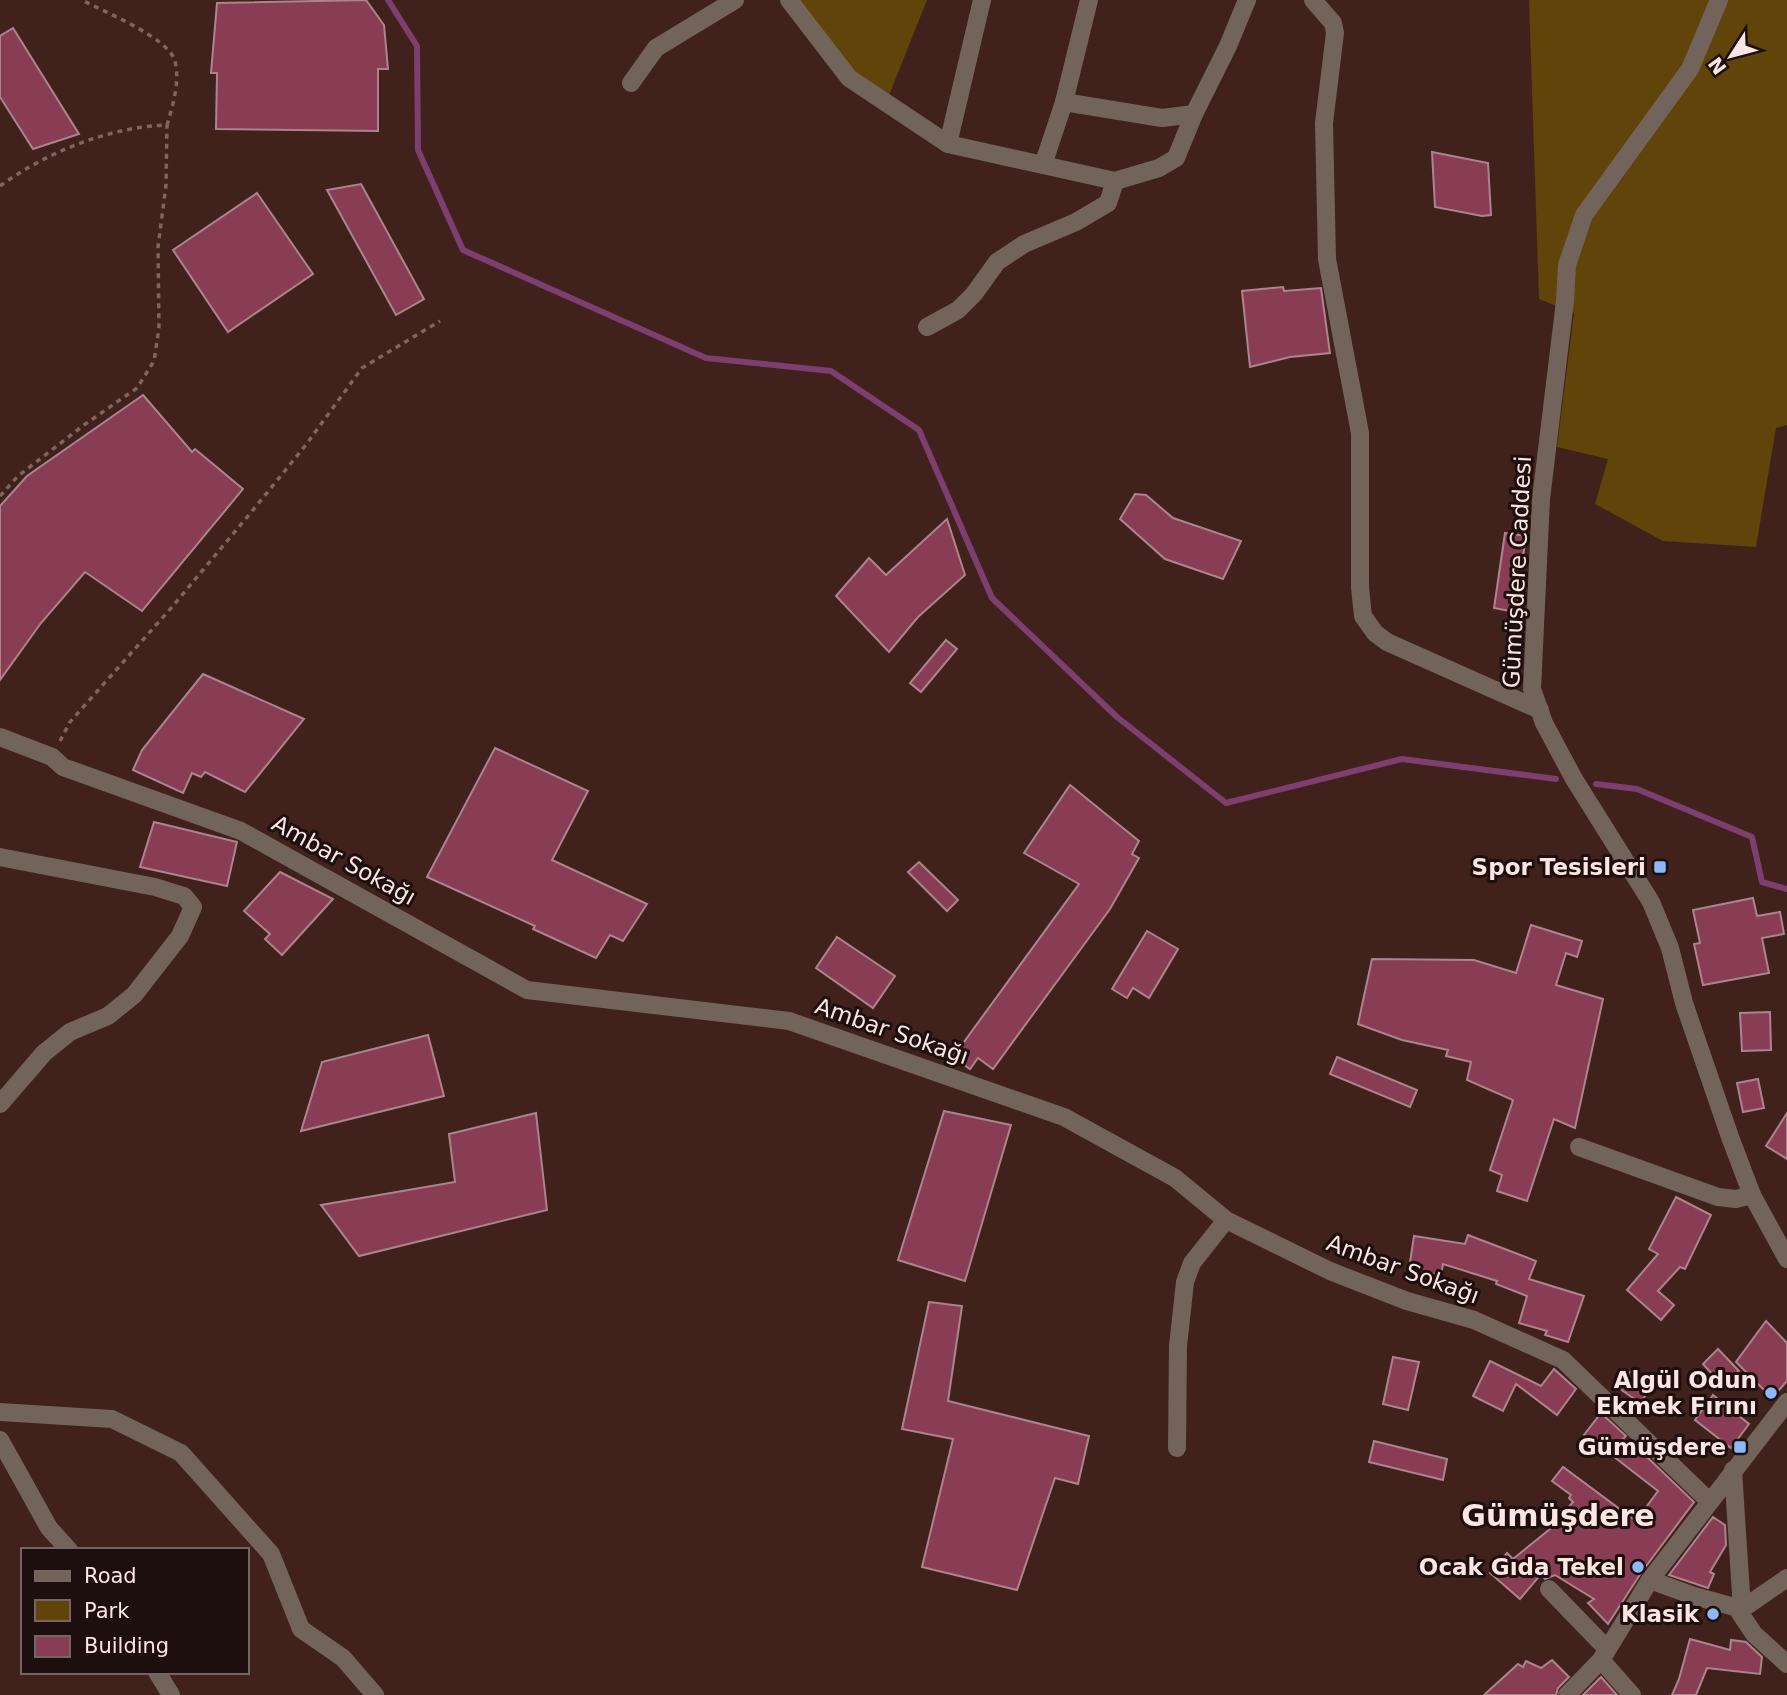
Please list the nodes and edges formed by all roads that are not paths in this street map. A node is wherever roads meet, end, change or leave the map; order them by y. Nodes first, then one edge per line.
1 (735, 0) edge
2 (789, 0) edge
3 (982, 0) edge
4 (1089, 0) edge
5 (1247, 0) edge
6 (1313, 0) edge
7 (1719, 0) edge
8 (631, 83) dead end
9 (1064, 102) junction
10 (1194, 114) junction
11 (948, 145) junction
12 (1043, 165) junction
13 (1115, 181) junction
14 (927, 327) dead end
15 (1540, 710) junction
16 (0, 737) edge
17 (0, 858) edge
18 (0, 1104) edge
19 (1579, 1147) dead end
20 (1752, 1195) junction
21 (1226, 1220) junction
22 (1785, 1248) edge
23 (1787, 1402) edge
24 (0, 1412) edge
25 (0, 1440) edge
26 (1177, 1448) dead end
27 (1733, 1470) junction
28 (1709, 1501) junction
29 (67, 1548) edge
30 (1787, 1578) edge
31 (1650, 1580) junction
32 (1549, 1589) dead end
33 (1742, 1609) junction
34 (1604, 1655) junction
35 (1787, 1664) edge
36 (158, 1674) edge
37 (172, 1695) edge
38 (375, 1695) edge
39 (1567, 1695) edge
40 (1632, 1695) edge

1 - 8 street
2 - 11 street
3 - 11 street
4 - 9 street
5 - 10 street
6 - 15 street
7 - 15 street, Gümüşdere Caddesi
9 - 10 street
9 - 12 street
10 - 13 street
11 - 12 street
12 - 13 street
13 - 14 street
15 - 20 street, Gümüşdere Caddesi
16 - 21 street, Ambar Sokağı
17 - 18 street
19 - 20 street
20 - 22 street, Gümüşdere Caddesi
21 - 26 street
21 - 28 street, Ambar Sokağı
23 - 27 street
24 - 38 street
25 - 29 street
27 - 28 street
27 - 33 street
28 - 31 street
30 - 33 street
31 - 33 street
31 - 34 street
32 - 34 street
33 - 35 street
34 - 39 street
34 - 40 street
36 - 37 street

